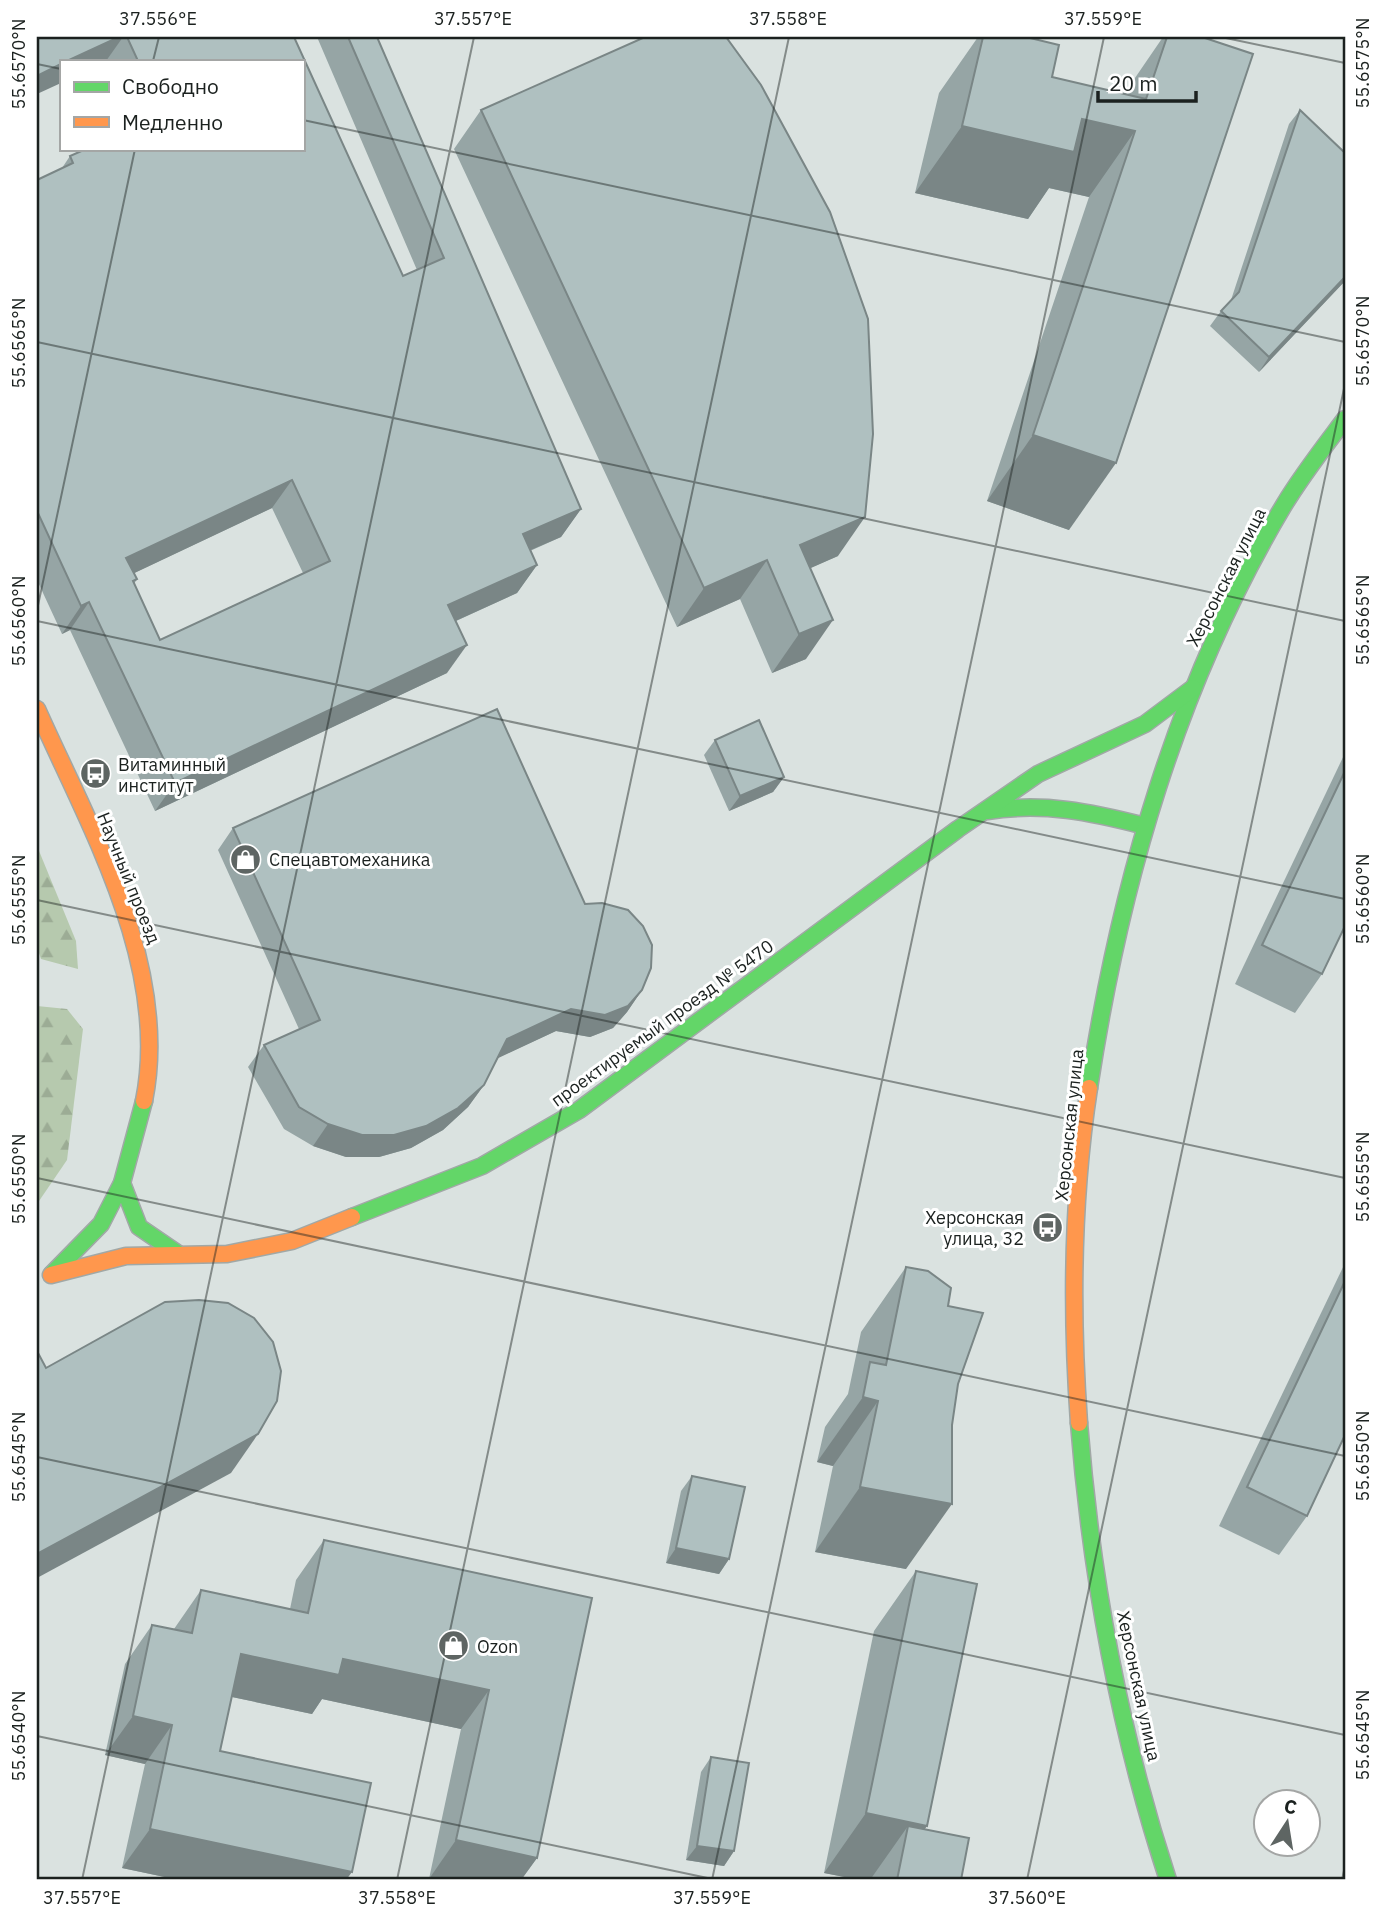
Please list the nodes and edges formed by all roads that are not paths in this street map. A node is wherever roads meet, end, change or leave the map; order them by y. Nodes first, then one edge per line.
1 (1345, 419) edge
2 (1193, 688) junction
3 (37, 709) edge
4 (982, 812) junction
5 (1145, 826) junction
6 (122, 1183) junction
7 (177, 1253) junction
8 (51, 1275) junction
9 (37, 1286) edge
10 (1168, 1880) edge

1 - 2 street, Херсонская улица
2 - 4 street, проектируемый проезд № 5470
2 - 5 street, Херсонская улица
3 - 6 street, Научный проезд
4 - 5 street, проектируемый проезд № 5470
4 - 7 street, проектируемый проезд № 5470
5 - 10 street, Херсонская улица
6 - 7 street, проектируемый проезд № 5470
6 - 8 street, Научный проезд
7 - 8 street, проектируемый проезд № 5470
8 - 9 street, Научный проезд

